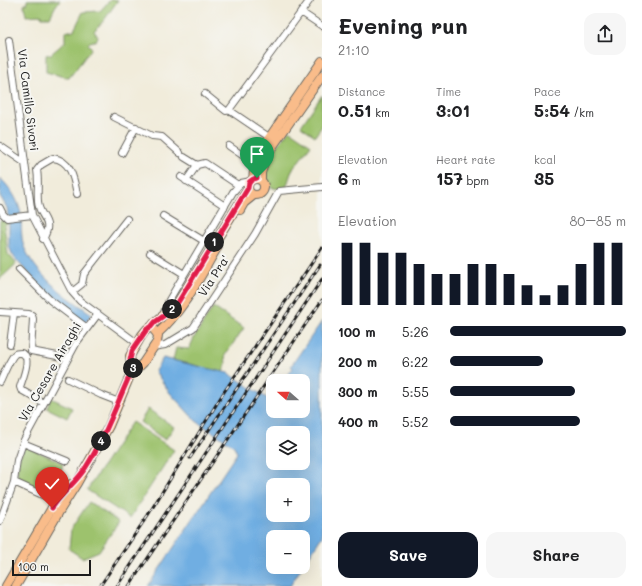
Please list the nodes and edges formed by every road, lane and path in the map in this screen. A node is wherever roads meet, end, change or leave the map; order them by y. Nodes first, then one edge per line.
1 (310, 0) edge
2 (301, 12) junction
3 (322, 26) edge
4 (9, 40) dead end
5 (322, 62) edge
6 (322, 76) edge
7 (205, 94) dead end
8 (228, 110) junction
9 (114, 117) dead end
10 (136, 127) junction
11 (269, 137) junction
12 (0, 146) edge
13 (229, 146) dead end
14 (122, 154) dead end
15 (25, 163) junction
16 (255, 164) junction
17 (197, 165) junction
18 (253, 182) junction
19 (238, 185) junction
20 (322, 187) edge
21 (77, 194) dead end
22 (254, 195) junction
23 (225, 206) junction
24 (0, 208) edge
25 (32, 215) junction
26 (163, 216) dead end
27 (127, 219) dead end
28 (43, 239) junction
29 (204, 240) junction
30 (150, 253) dead end
31 (19, 269) dead end
32 (184, 274) junction
33 (72, 292) junction
34 (0, 312) edge
35 (14, 313) junction
36 (98, 314) junction
37 (162, 317) junction
38 (151, 327) junction
39 (87, 328) junction
40 (158, 336) junction
41 (168, 342) junction
42 (137, 343) junction
43 (10, 344) dead end
44 (153, 348) junction
45 (68, 358) junction
46 (134, 366) junction
47 (68, 379) dead end
48 (0, 382) edge
49 (119, 402) junction
50 (44, 403) junction
51 (23, 443) junction
52 (67, 461) dead end
53 (14, 482) junction
54 (60, 503) junction
55 (0, 521) edge
56 (6, 586) edge
57 (16, 586) edge

1 - 2 street
2 - 3 street
2 - 8 street
4 - 15 street, Via Camillo Sivori
5 - 11 main road, Via Pra'
6 - 18 main road, Via Pra'
7 - 8 street
8 - 11 street
9 - 10 street
10 - 14 street
10 - 17 street
11 - 16 main road, Via Pra'
12 - 15 street
13 - 16 street
15 - 25 street, Via Camillo Sivori
16 - 18 main road, Via Pra'
17 - 19 street
17 - 23 street
18 - 19 street
18 - 22 main road
18 - 22 main road, Via Pra'
18 - 37 main road, Via Pra'
19 - 23 street, Via Pra'
20 - 41 street, Via Pra'
21 - 28 street
22 - 40 main road, Via Pra'
23 - 29 street, Via Pra'
24 - 25 street
25 - 28 street, Via Camillo Sivori
26 - 29 street
27 - 33 street
28 - 33 street, Via Camillo Sivori
29 - 32 street, Via Pra'
30 - 32 street
31 - 39 street
32 - 37 street, Via Pra'
33 - 36 street, Via Camillo Sivori
34 - 35 street
35 - 43 street
35 - 45 street
36 - 39 street, Via Cesare Airaghi
36 - 42 street, Via Camillo Sivori
37 - 38 main road, Via Pra'
38 - 40 main road
38 - 42 main road, Via Pra'
39 - 45 street, Via Cesare Airaghi
40 - 41 street
40 - 44 main road
41 - 44 street, Via Pra'
42 - 46 main road
44 - 46 main road
45 - 50 street, Via Cesare Airaghi
46 - 49 main road
47 - 49 street
48 - 50 street
49 - 54 main road
50 - 51 street, Via Cesare Airaghi
51 - 52 street
51 - 53 street, Via Cesare Airaghi
53 - 54 street
53 - 55 street, Via Cesare Airaghi
54 - 56 main road
54 - 57 main road

